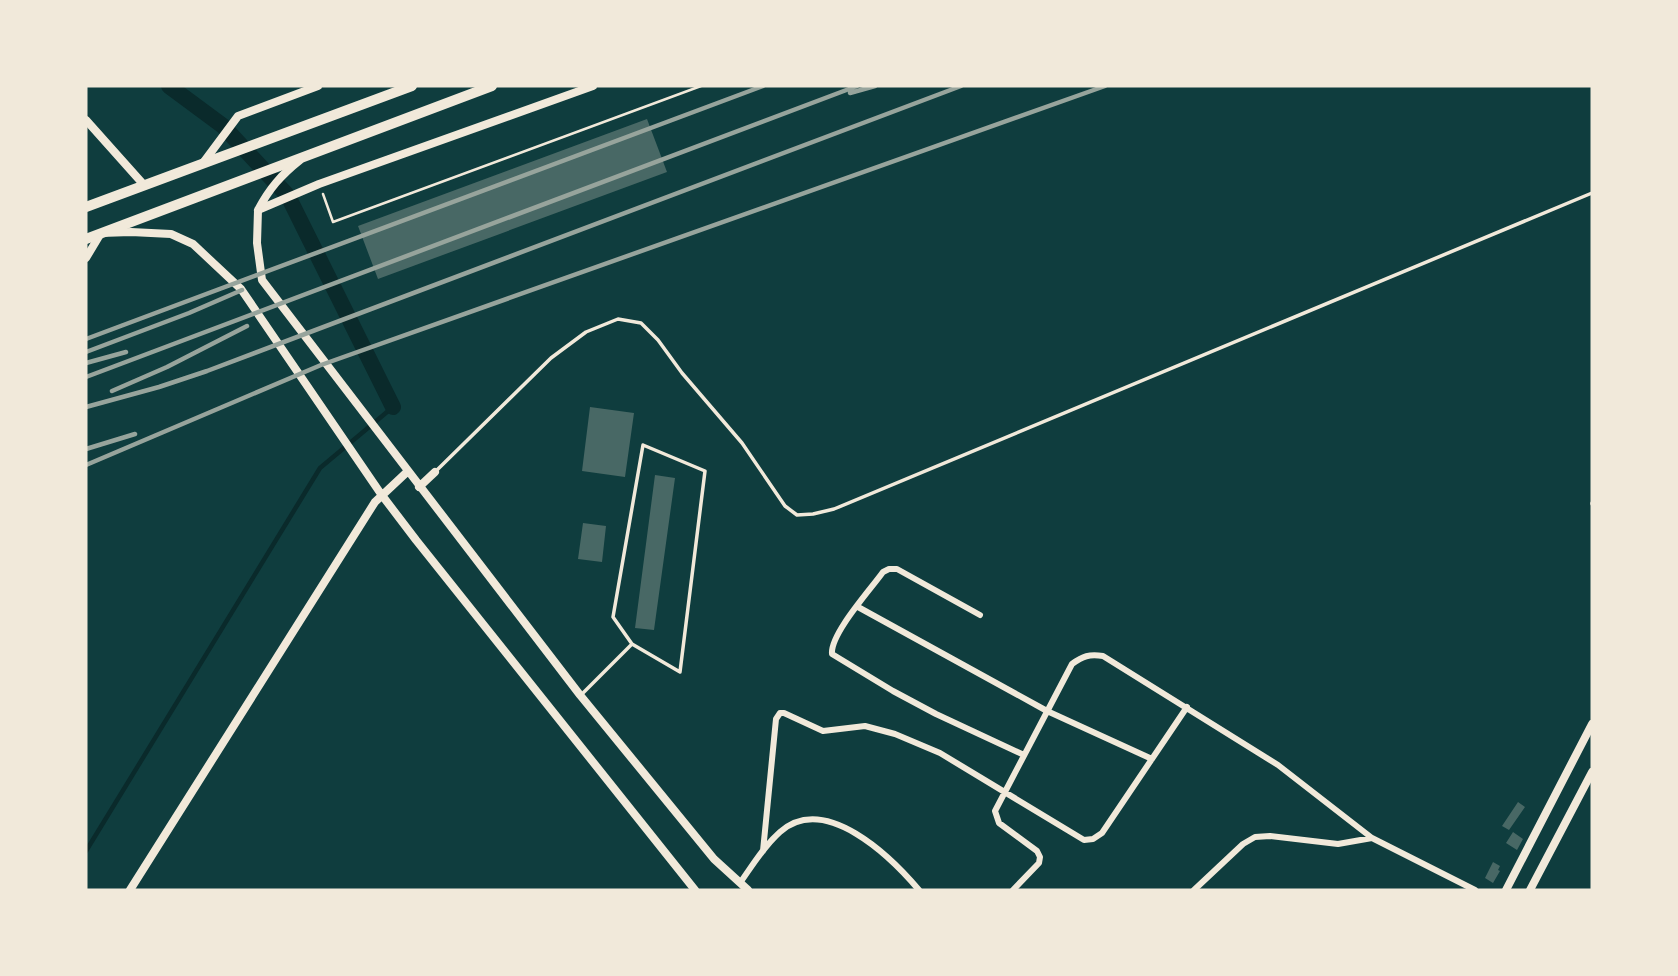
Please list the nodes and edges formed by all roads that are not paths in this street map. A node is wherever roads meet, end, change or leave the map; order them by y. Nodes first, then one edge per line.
1 (318, 86) edge
2 (412, 86) edge
3 (492, 86) edge
4 (593, 86) edge
5 (86, 120) edge
6 (308, 154) junction
7 (208, 160) junction
8 (144, 185) junction
9 (1592, 193) edge
10 (87, 205) edge
11 (258, 210) junction
12 (101, 233) junction
13 (86, 239) edge
14 (86, 258) edge
15 (407, 472) junction
16 (435, 472) joint
17 (419, 487) junction
18 (381, 494) junction
19 (858, 607) junction
20 (980, 615) dead end
21 (632, 644) junction
22 (580, 695) junction
23 (1188, 708) junction
24 (1047, 710) junction
25 (1592, 724) edge
26 (1024, 755) junction
27 (1152, 759) junction
28 (1592, 772) edge
29 (1004, 792) junction
30 (1372, 838) junction
31 (763, 851) junction
32 (740, 883) junction
33 (130, 890) edge
34 (695, 890) edge
35 (748, 890) edge
36 (919, 890) edge
37 (1013, 890) edge
38 (1194, 890) edge
39 (1475, 890) edge
40 (1506, 890) edge
41 (1530, 890) edge

1 - 7 street
2 - 7 main road
3 - 6 main road
4 - 11 street
5 - 8 street
6 - 11 street
6 - 12 main road
7 - 8 main road
8 - 10 main road
9 - 16 lane
11 - 15 street
12 - 13 main road
12 - 14 street
12 - 18 street
15 - 17 street
15 - 18 street
16 - 17 street
17 - 22 street
18 - 33 street
18 - 34 street
19 - 20 street
19 - 24 street
19 - 26 street
21 - 21 lane
21 - 22 lane
22 - 32 street
23 - 24 street
23 - 27 street
23 - 30 street
24 - 26 street
24 - 27 street
25 - 40 street
26 - 29 street
27 - 29 street
28 - 41 street
29 - 31 street
29 - 37 street
30 - 38 street
30 - 39 street
31 - 32 street
31 - 36 street
32 - 35 street

